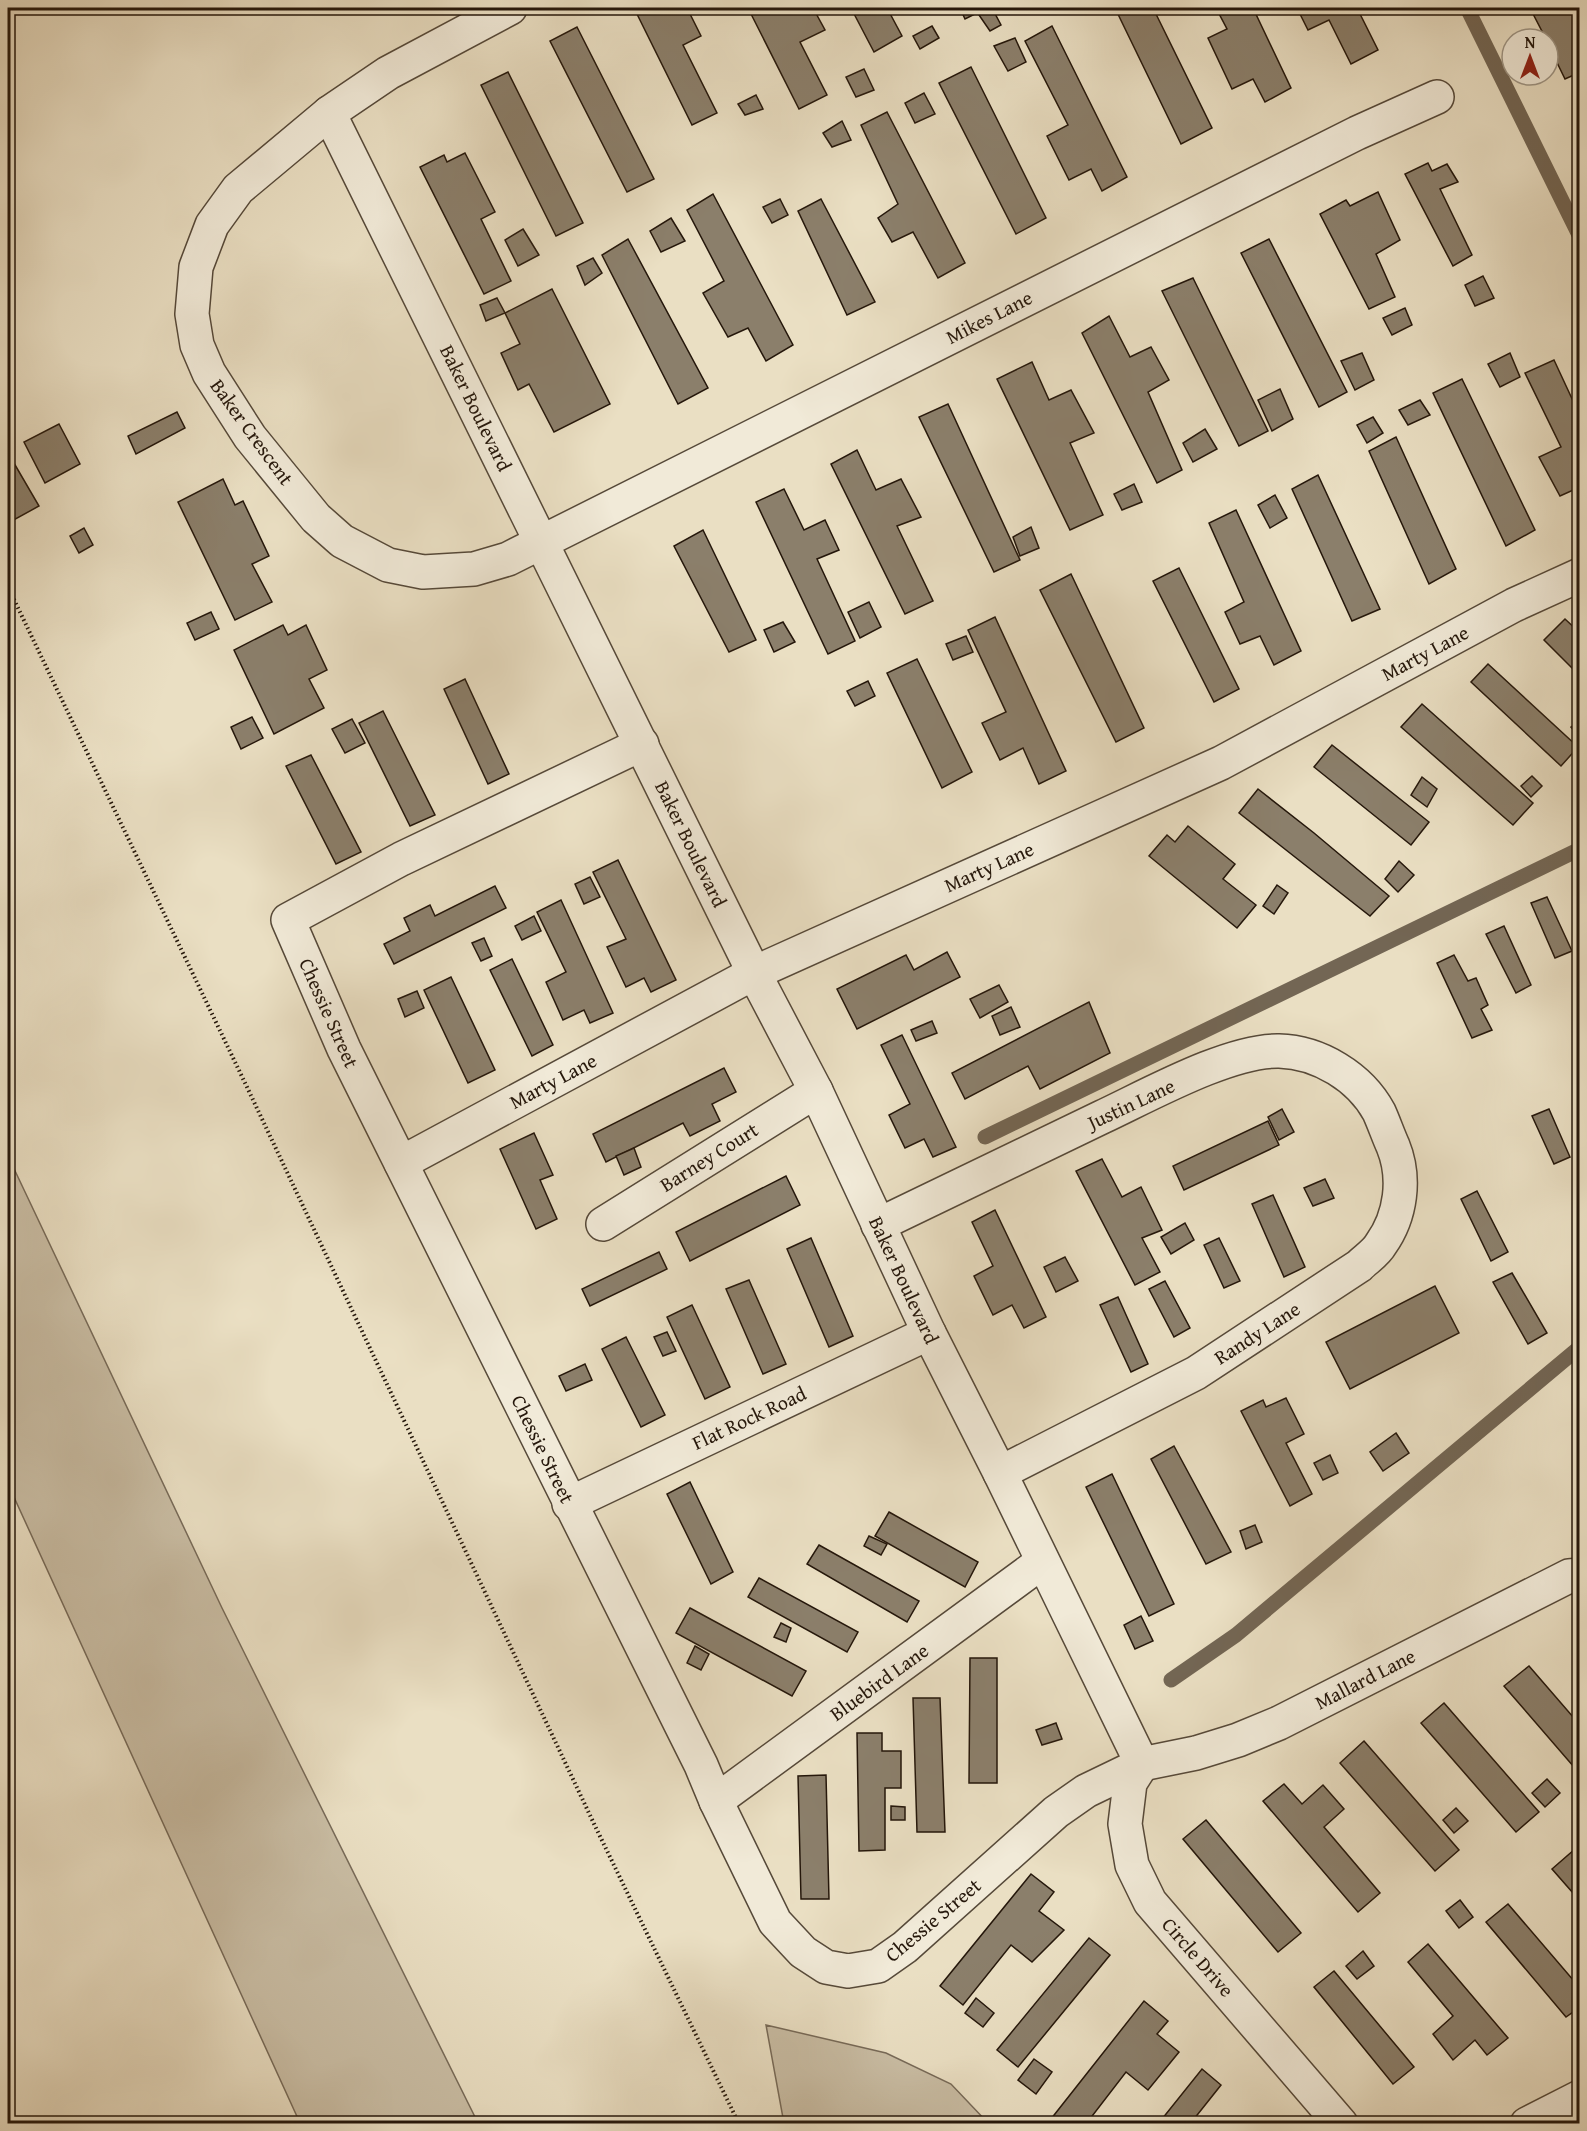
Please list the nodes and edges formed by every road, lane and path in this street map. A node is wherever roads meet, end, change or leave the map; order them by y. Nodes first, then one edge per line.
1 (510, 8) edge
2 (1437, 98) dead end
3 (329, 113) junction
4 (542, 541) junction
5 (1580, 575) edge
6 (8, 587) edge
7 (642, 744) junction
8 (754, 973) junction
9 (816, 1091) junction
10 (1379, 1112) joint
11 (401, 1163) junction
12 (603, 1224) dead end
13 (878, 1225) junction
14 (929, 1333) junction
15 (1000, 1473) junction
16 (569, 1504) junction
17 (1042, 1562) junction
18 (1580, 1575) edge
19 (1142, 1764) junction
20 (716, 1801) junction
21 (1580, 2097) edge
22 (739, 2124) edge
23 (1341, 2124) edge
24 (1527, 2124) edge

1 - 3 street
2 - 4 street, Mikes Lane
3 - 4 street, Baker Boulevard
3 - 4 street, Baker Crescent
4 - 7 street, Baker Boulevard
5 - 8 street, Marty Lane
6 - 22 path
7 - 8 street, Baker Boulevard
7 - 11 street, Chessie Street
8 - 9 street, Baker Boulevard
8 - 11 street, Marty Lane
9 - 12 street, Barney Court
9 - 13 street, Baker Boulevard
10 - 13 street, Justin Lane
10 - 15 street, Randy Lane
11 - 16 street, Chessie Street
13 - 14 street, Baker Boulevard
14 - 15 street, Baker Boulevard
14 - 16 street, Flat Rock Road
15 - 17 street, Baker Boulevard
16 - 20 street, Chessie Street
17 - 19 street, Baker Boulevard
17 - 20 street, Bluebird Lane
18 - 19 street, Mallard Lane
19 - 20 street, Chessie Street
19 - 23 street, Circle Drive
21 - 24 street

